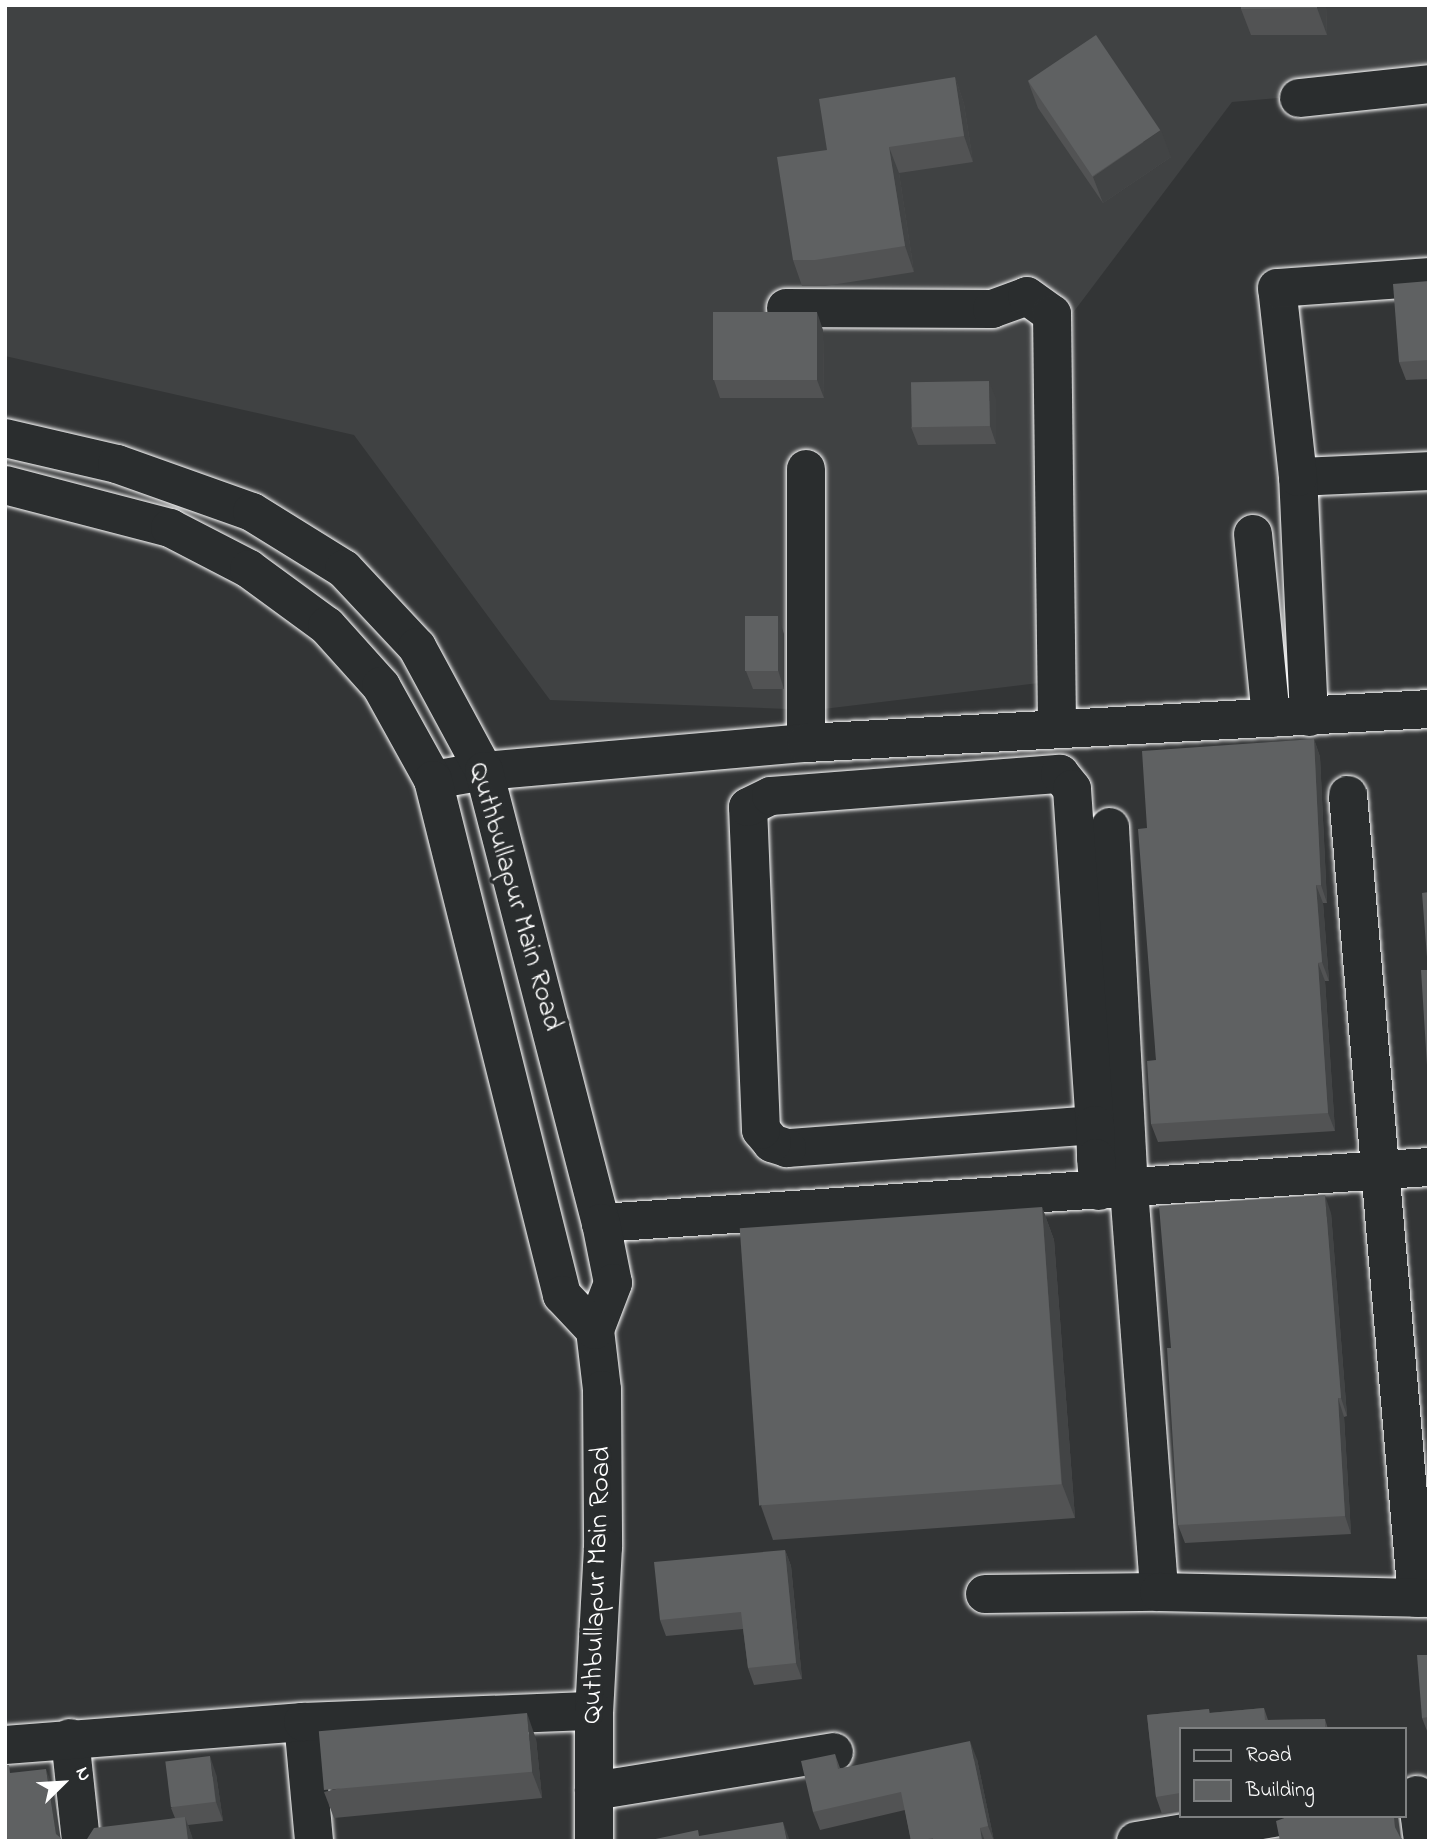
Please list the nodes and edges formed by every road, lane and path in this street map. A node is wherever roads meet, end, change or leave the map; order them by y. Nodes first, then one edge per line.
1 (1429, 84) edge
2 (1299, 98) dead end
3 (1429, 277) edge
4 (786, 308) dead end
5 (5, 438) edge
6 (806, 469) dead end
7 (1429, 471) edge
8 (1298, 477) junction
9 (5, 485) edge
10 (1253, 534) dead end
11 (1429, 709) edge
12 (1309, 717) junction
13 (1271, 718) junction
14 (1056, 729) junction
15 (806, 743) junction
16 (484, 771) junction
17 (433, 780) junction
18 (1348, 795) dead end
19 (1110, 827) dead end
20 (1095, 1125) junction
21 (1429, 1167) edge
22 (1380, 1169) junction
23 (1114, 1190) junction
24 (601, 1223) junction
25 (595, 1330) junction
26 (1159, 1592) junction
27 (985, 1594) dead end
28 (1423, 1598) edge
29 (594, 1712) junction
30 (303, 1723) junction
31 (70, 1738) junction
32 (5, 1745) edge
33 (834, 1752) edge
34 (594, 1791) junction
35 (1417, 1795) edge
36 (1274, 1818) edge
37 (81, 1841) edge
38 (314, 1841) edge
39 (594, 1841) edge
40 (1136, 1841) edge
41 (1423, 1841) edge

1 - 2 street
3 - 8 street
4 - 14 street
5 - 16 street, Quthbullapur Main Road
6 - 15 street
7 - 8 street
8 - 12 street
9 - 17 street, Quthbullapur Main Road
10 - 13 street
11 - 12 street
12 - 13 street
13 - 14 street
14 - 15 street
15 - 16 street
16 - 17 street
16 - 24 street, Quthbullapur Main Road
17 - 25 street, Quthbullapur Main Road
18 - 22 street
19 - 23 street
20 - 20 street
20 - 23 street
21 - 22 street
22 - 23 street
22 - 28 street
23 - 24 street
23 - 26 street
24 - 25 street, Quthbullapur Main Road
25 - 29 street, Quthbullapur Main Road
26 - 27 street
26 - 28 street
29 - 30 street
29 - 34 street, Quthbullapur Main Road
30 - 31 street
30 - 38 street
31 - 32 street
31 - 37 street
33 - 34 street
34 - 39 street, Quthbullapur Main Road
35 - 41 street
36 - 40 street

